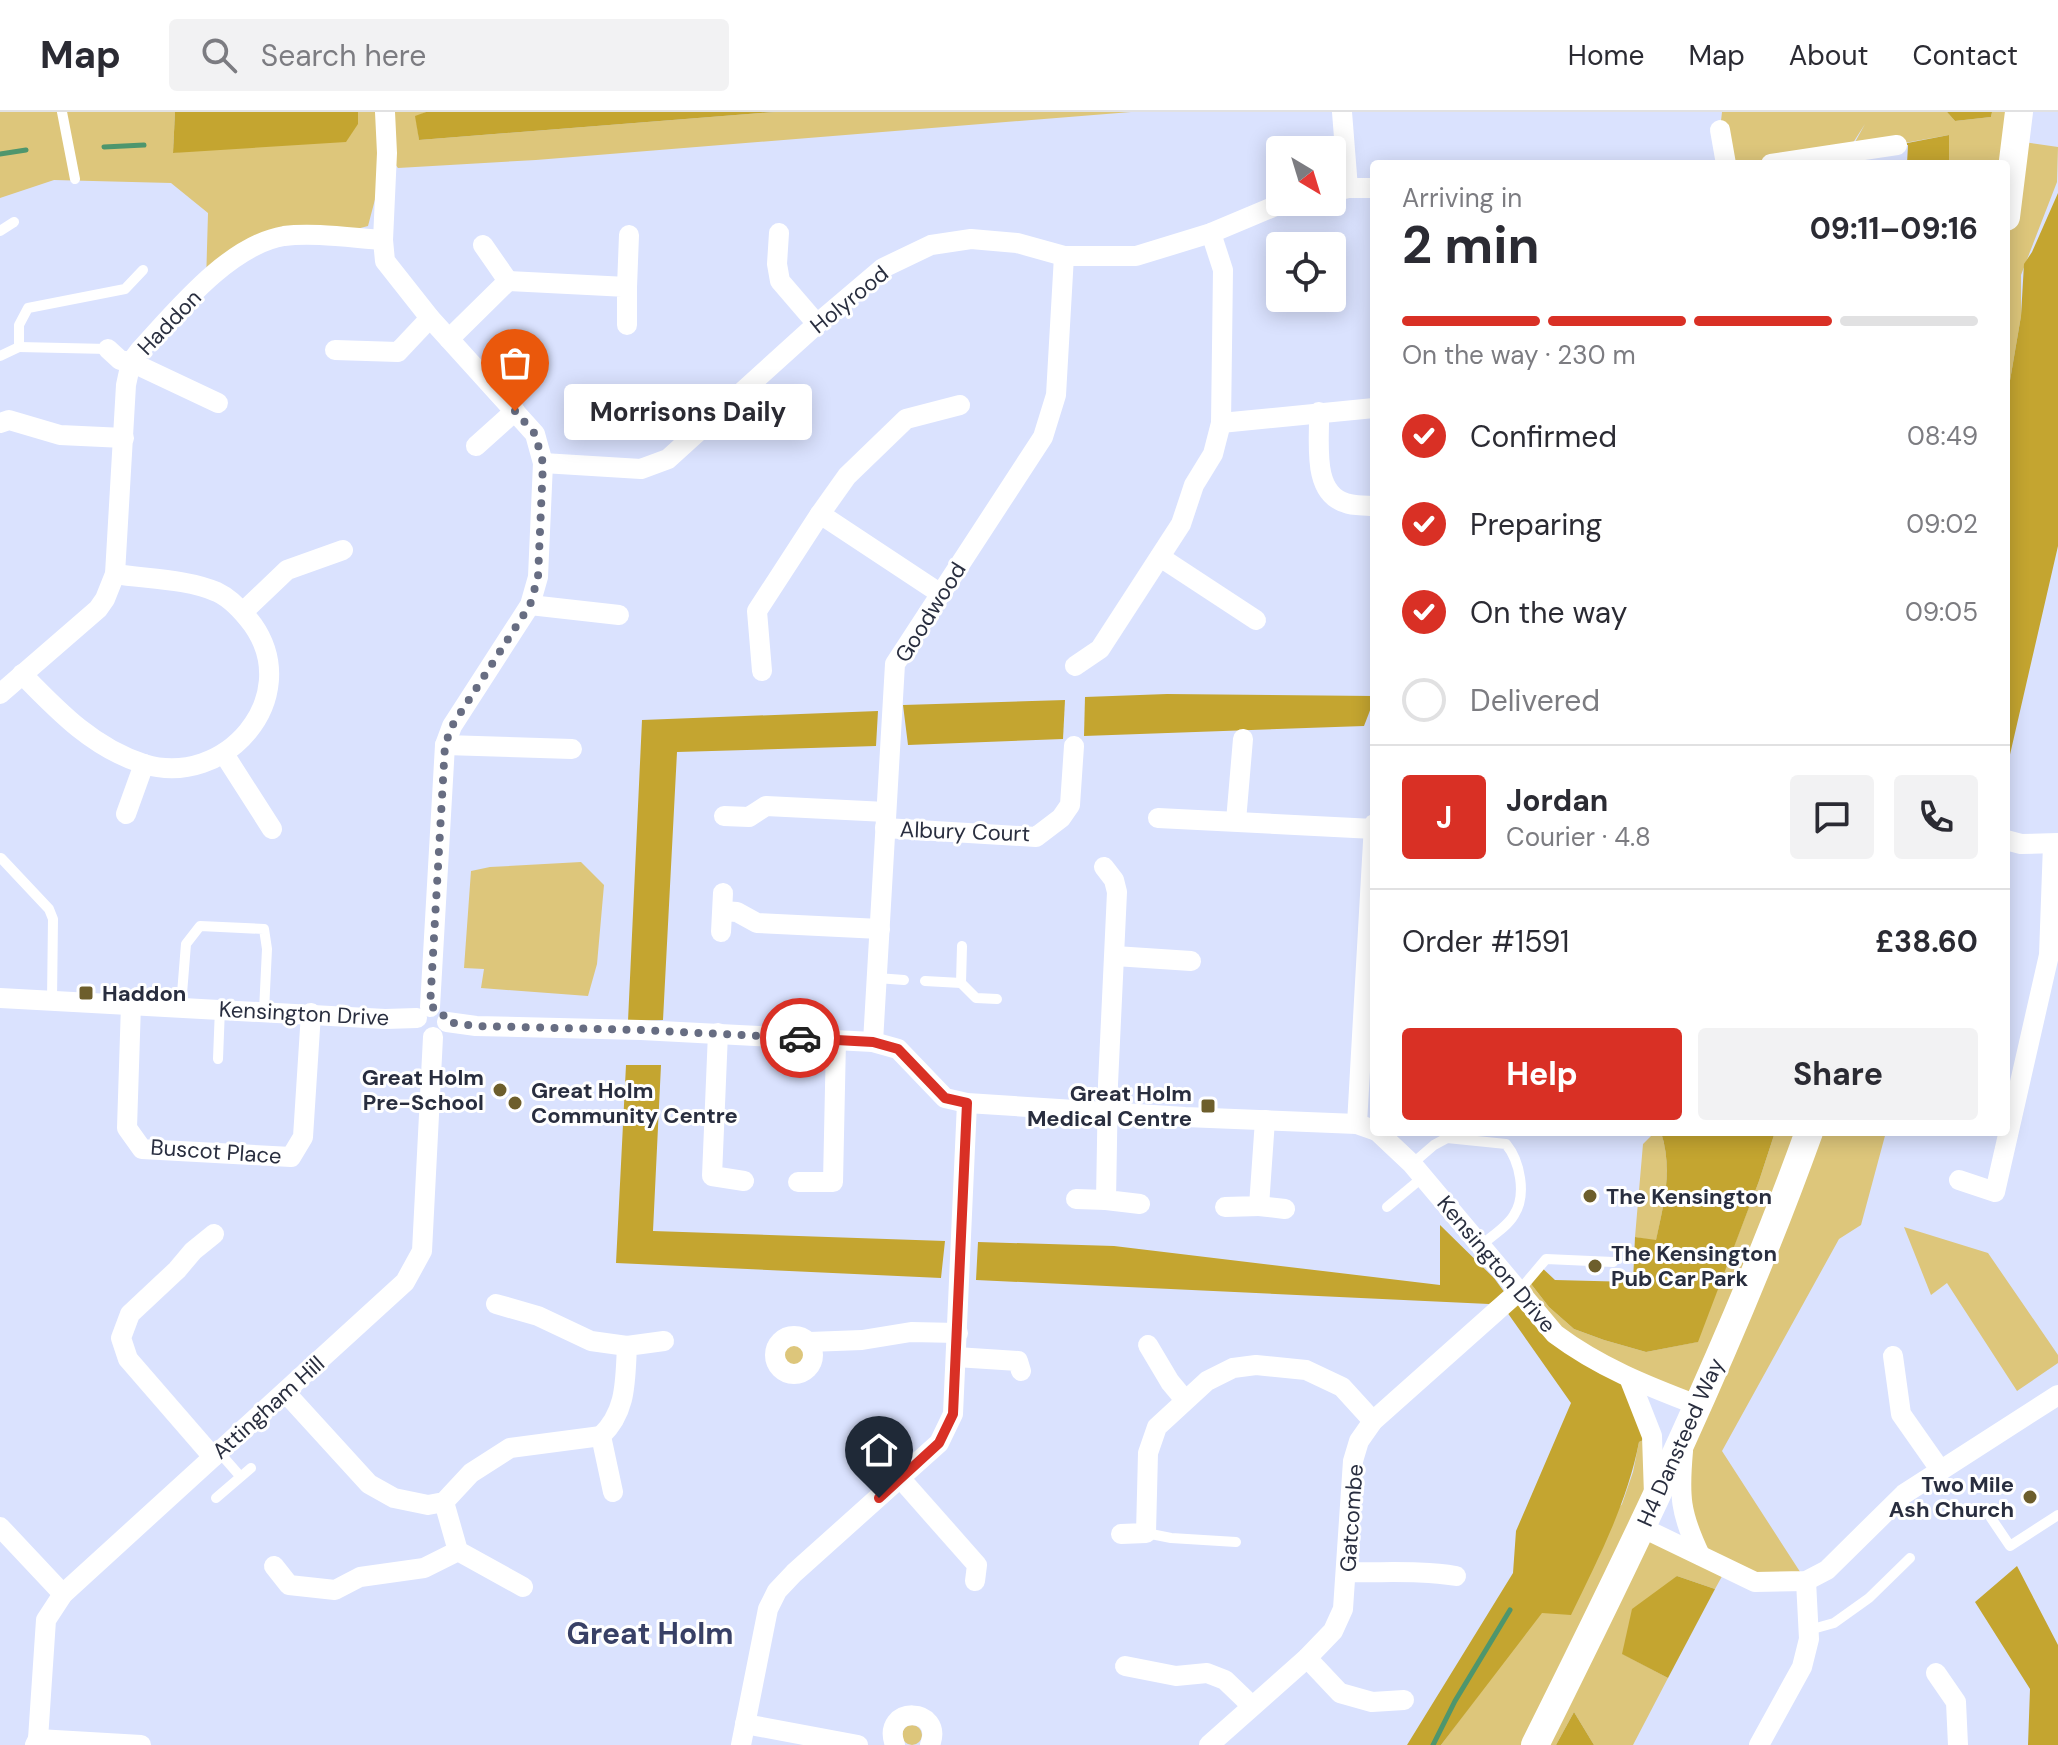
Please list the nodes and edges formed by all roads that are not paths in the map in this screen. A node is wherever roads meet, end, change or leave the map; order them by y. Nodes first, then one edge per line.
1 (62, 112) edge
2 (385, 112) edge
3 (1342, 112) edge
4 (2019, 112) edge
5 (1720, 130) dead end
6 (1341, 136) edge
7 (1897, 145) dead end
8 (1844, 159) edge
9 (1725, 160) edge
10 (75, 179) dead end
11 (1370, 188) edge
12 (2010, 188) edge
13 (1346, 190) edge
14 (1266, 210) edge
15 (14, 222) dead end
16 (0, 231) edge
17 (779, 233) dead end
18 (1211, 233) junction
19 (629, 235) dead end
20 (383, 240) junction
21 (483, 245) dead end
22 (1064, 256) junction
23 (143, 270) dead end
24 (508, 281) junction
25 (627, 287) junction
26 (430, 318) junction
27 (817, 324) junction
28 (627, 325) dead end
29 (449, 339) junction
30 (19, 347) junction
31 (108, 349) joint
32 (335, 350) dead end
33 (0, 356) edge
34 (131, 362) junction
35 (218, 403) dead end
36 (960, 405) dead end
37 (1370, 408) edge
38 (515, 411) junction
39 (1319, 412) junction
40 (0, 423) edge
41 (1221, 423) junction
42 (124, 438) junction
43 (476, 446) dead end
44 (543, 463) junction
45 (1370, 506) edge
46 (820, 514) junction
47 (343, 550) dead end
48 (1160, 557) junction
49 (115, 574) junction
50 (941, 594) junction
51 (530, 605) junction
52 (243, 612) junction
53 (619, 615) dead end
54 (1256, 620) dead end
55 (1075, 666) dead end
56 (762, 671) dead end
57 (22, 674) junction
58 (0, 694) edge
59 (1243, 739) dead end
60 (445, 745) junction
61 (1074, 746) dead end
62 (572, 749) dead end
63 (224, 754) junction
64 (144, 764) junction
65 (126, 814) dead end
66 (724, 816) dead end
67 (1158, 818) dead end
68 (886, 820) junction
69 (1236, 821) junction
70 (1370, 827) edge
71 (272, 829) dead end
72 (2010, 841) edge
73 (2056, 843) edge
74 (1, 858) edge
75 (1104, 867) dead end
76 (722, 912) dead end
77 (880, 929) junction
78 (1370, 934) edge
79 (962, 946) dead end
80 (1115, 956) junction
81 (1191, 961) dead end
82 (877, 978) junction
83 (904, 980) dead end
84 (925, 981) dead end
85 (961, 983) junction
86 (997, 999) dead end
87 (52, 1000) junction
88 (131, 1004) junction
89 (0, 1005) edge
90 (181, 1006) junction
91 (220, 1008) junction
92 (264, 1011) junction
93 (423, 1012) junction
94 (311, 1013) junction
95 (440, 1030) junction
96 (718, 1033) junction
97 (836, 1040) junction
98 (873, 1042) junction
99 (218, 1059) dead end
100 (967, 1103) junction
101 (1107, 1112) junction
102 (1265, 1120) junction
103 (2010, 1126) edge
104 (1370, 1129) edge
105 (1378, 1136) edge
106 (1807, 1136) edge
107 (2008, 1136) edge
108 (1417, 1171) junction
109 (1959, 1180) dead end
110 (744, 1181) dead end
111 (798, 1182) dead end
112 (1076, 1199) dead end
113 (1106, 1200) junction
114 (1140, 1204) dead end
115 (1259, 1206) junction
116 (1225, 1207) dead end
117 (1387, 1207) dead end
118 (1285, 1209) dead end
119 (214, 1234) dead end
120 (1481, 1245) junction
121 (1613, 1262) dead end
122 (1519, 1291) junction
123 (496, 1304) dead end
124 (958, 1333) junction
125 (664, 1341) dead end
126 (809, 1342) dead end
127 (1148, 1345) dead end
128 (627, 1346) junction
129 (1893, 1356) dead end
130 (956, 1357) junction
131 (1023, 1360) dead end
132 (1630, 1380) junction
133 (285, 1392) junction
134 (1185, 1400) junction
135 (1697, 1405) junction
136 (2054, 1406) edge
137 (1373, 1421) junction
138 (1685, 1435) junction
139 (601, 1436) junction
140 (216, 1455) junction
141 (251, 1468) dead end
142 (1941, 1471) junction
143 (240, 1476) junction
144 (901, 1479) junction
145 (613, 1492) dead end
146 (216, 1498) dead end
147 (1654, 1501) junction
148 (444, 1502) junction
149 (1987, 1512) dead end
150 (2058, 1515) edge
151 (0, 1527) edge
152 (1643, 1528) junction
153 (1146, 1533) junction
154 (1121, 1534) dead end
155 (1236, 1542) dead end
156 (458, 1551) junction
157 (1700, 1555) junction
158 (1910, 1558) dead end
159 (274, 1566) dead end
160 (982, 1568) dead end
161 (1347, 1572) junction
162 (1456, 1576) dead end
163 (1806, 1581) junction
164 (523, 1587) dead end
165 (63, 1594) junction
166 (1809, 1630) junction
167 (1307, 1658) junction
168 (1125, 1666) dead end
169 (1936, 1673) dead end
170 (1404, 1700) dead end
171 (1252, 1706) junction
172 (745, 1724) junction
173 (37, 1742) edge
174 (889, 1744) edge
175 (141, 1745) edge
176 (741, 1745) edge
177 (858, 1745) edge
178 (930, 1745) edge
179 (1209, 1745) edge
180 (1535, 1745) edge
181 (1759, 1745) edge
182 (1958, 1745) edge

1 - 10 lane
2 - 20 street
3 - 6 street
4 - 12 street
5 - 9 street
7 - 8 street
11 - 13 street
14 - 18 street, Holyrood
15 - 16 lane
17 - 27 street
18 - 22 street, Holyrood
18 - 41 street
19 - 25 street
20 - 26 street
20 - 34 street, Haddon
21 - 24 street
22 - 27 street, Holyrood
22 - 50 street, Goodwood
23 - 30 lane
24 - 25 street
24 - 29 street
25 - 28 street
26 - 29 street
26 - 32 street
27 - 44 street, Holyrood
29 - 38 street
30 - 31 lane
30 - 33 lane
31 - 34 street
34 - 35 street
34 - 42 street, Haddon
36 - 46 street
37 - 39 street
38 - 43 street
38 - 44 street
39 - 41 street
39 - 45 street
40 - 42 street
41 - 48 street
42 - 49 street, Haddon
44 - 51 street
46 - 50 street
46 - 56 street
47 - 52 street
48 - 54 street
48 - 55 street
49 - 52 street
49 - 57 street, Haddon
50 - 68 street, Goodwood
51 - 53 street
51 - 60 street
52 - 63 street
57 - 58 street, Haddon
57 - 64 street
59 - 69 street
60 - 62 street
60 - 93 street
61 - 68 street, Albury Court
63 - 64 street
63 - 71 street
64 - 65 street
66 - 68 street, Albury Court
67 - 69 street
68 - 77 street, Goodwood
69 - 70 street
72 - 73 street
73 - 103 street
74 - 87 lane
75 - 80 street
76 - 77 street
77 - 82 street, Goodwood
78 - 104 street
79 - 85 lane
80 - 81 street
80 - 101 street
82 - 83 lane
82 - 98 street, Goodwood
84 - 85 lane
85 - 86 lane
87 - 88 street, Kensington Drive
87 - 89 street, Kensington Drive
88 - 90 street, Kensington Drive
88 - 94 street, Buscot Place
90 - 91 street, Kensington Drive
90 - 92 lane
91 - 92 street, Kensington Drive
91 - 99 lane
92 - 94 street, Kensington Drive
93 - 94 street, Kensington Drive
93 - 95 street
95 - 96 street
95 - 133 street, Attingham Hill
96 - 97 street
96 - 110 street
97 - 98 street
97 - 111 street
98 - 100 street
100 - 101 street
100 - 124 street
101 - 102 street
101 - 113 street
102 - 104 street
102 - 115 street
105 - 108 street, Kensington Drive
106 - 135 street, H4 Dansteed Way
107 - 109 street
108 - 117 lane
108 - 120 street, Kensington Drive
108 - 120 lane
112 - 113 street
113 - 114 street
115 - 116 street
115 - 118 street
119 - 140 street
120 - 122 street, Kensington Drive
121 - 122 lane
122 - 132 street, Kensington Drive
122 - 137 street, Gatcombe
123 - 128 street
124 - 126 street
124 - 130 street
125 - 128 street
127 - 134 street
128 - 139 street
129 - 142 street
130 - 131 street
130 - 144 street
132 - 135 street, Kensington Drive
132 - 147 street
133 - 140 street, Attingham Hill
133 - 148 street
134 - 137 street
134 - 153 street
135 - 138 street, H4 Dansteed Way
136 - 142 street
137 - 161 street, Gatcombe
138 - 147 street, H4 Dansteed Way
138 - 157 street
139 - 145 street
139 - 148 street
140 - 143 lane
140 - 165 street, Attingham Hill
141 - 143 lane
142 - 163 street
143 - 146 lane
144 - 160 street
144 - 172 street
147 - 152 street, H4 Dansteed Way
148 - 156 street
149 - 150 lane
151 - 165 street
152 - 157 street
152 - 180 street, H4 Dansteed Way
153 - 154 street
153 - 155 lane
156 - 159 street
156 - 164 street
157 - 163 street
158 - 166 lane
161 - 162 street
161 - 167 street, Gatcombe
163 - 166 street
165 - 173 street, Attingham Hill
166 - 181 street
167 - 170 street
167 - 171 street, Gatcombe
168 - 171 street
169 - 182 street
171 - 179 street, Gatcombe
172 - 176 street
172 - 177 street
173 - 175 street
174 - 178 street

